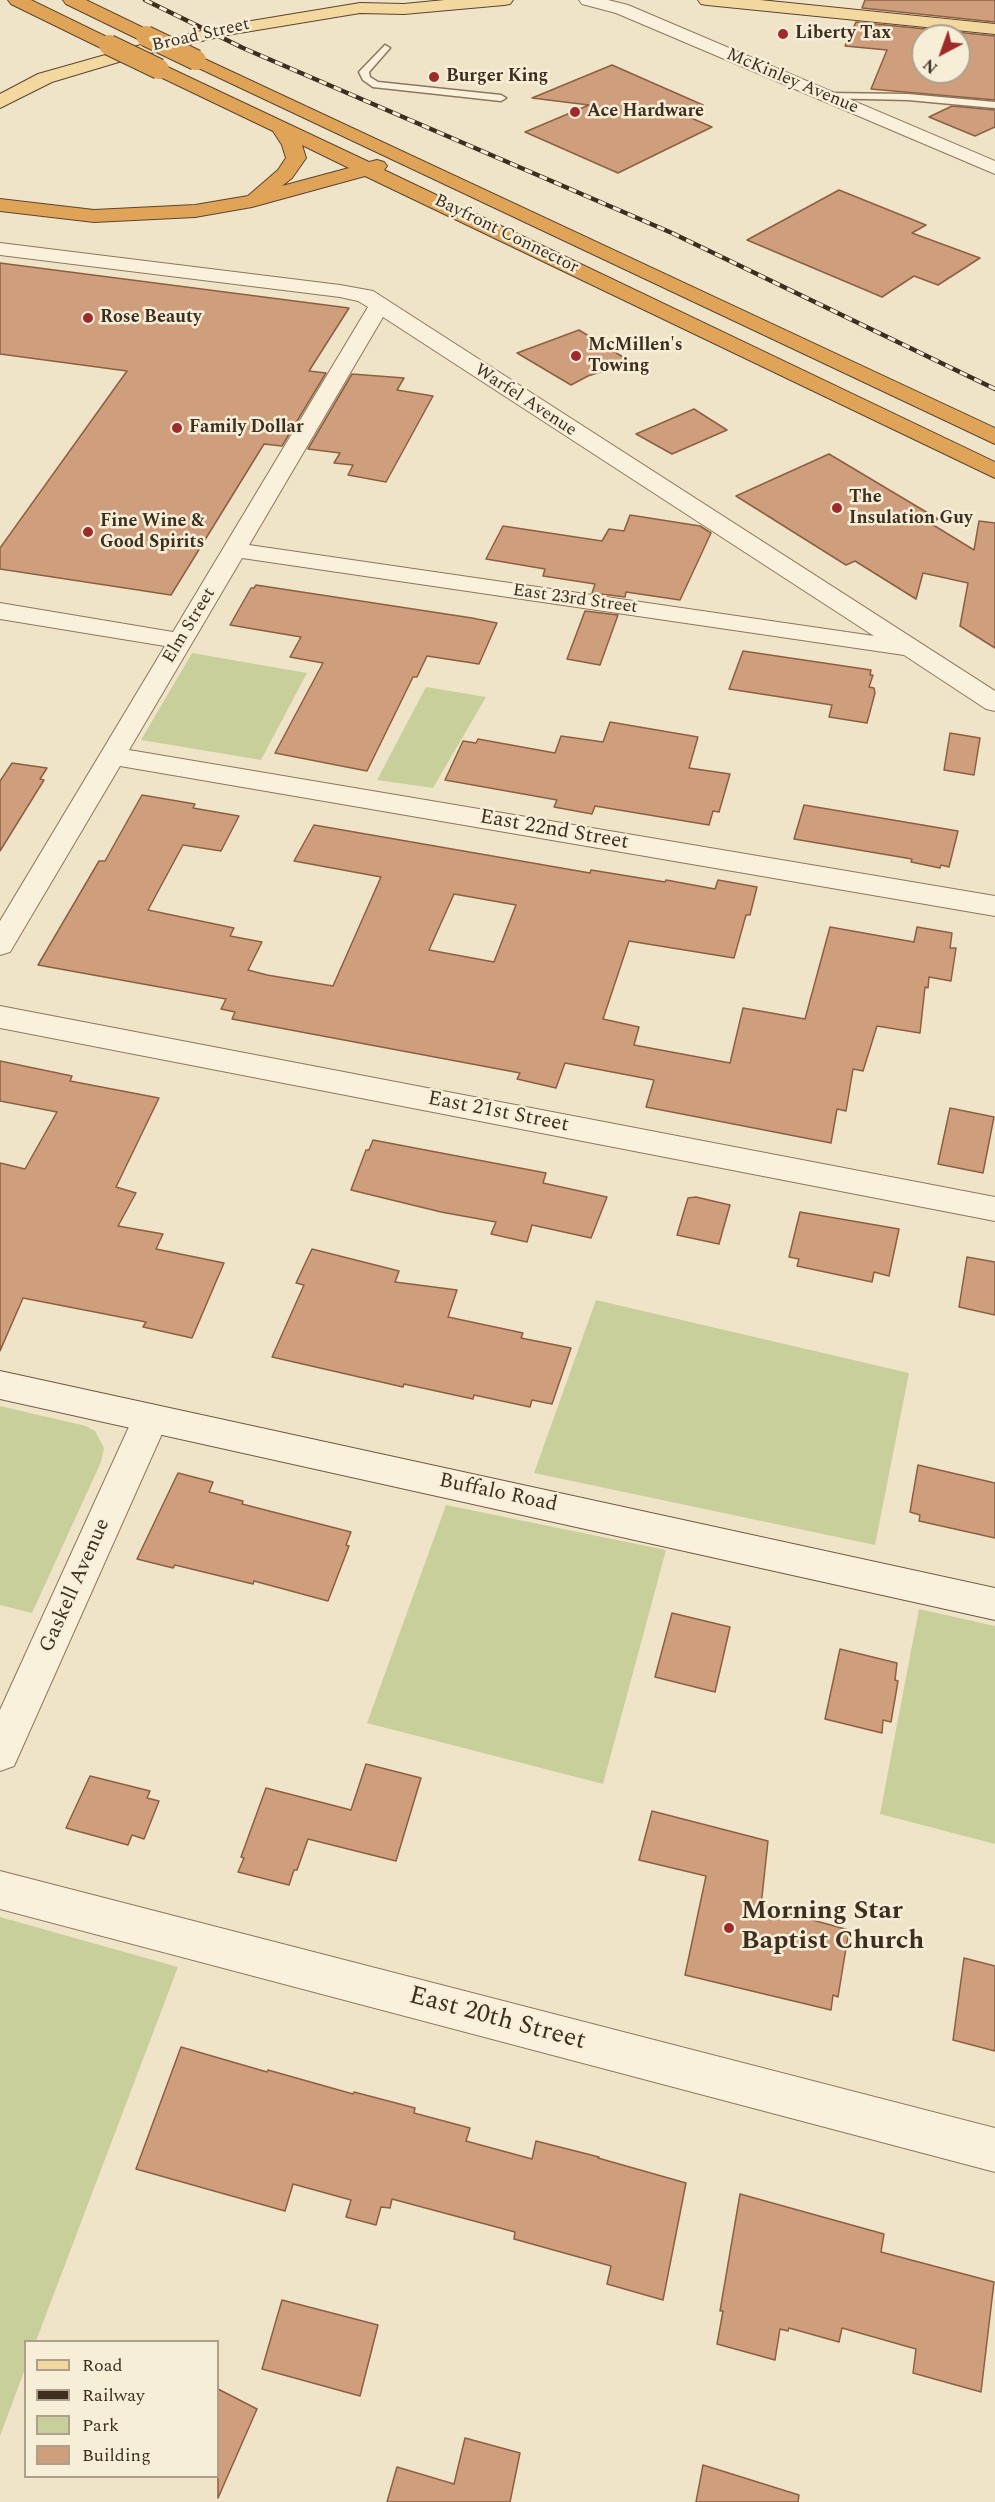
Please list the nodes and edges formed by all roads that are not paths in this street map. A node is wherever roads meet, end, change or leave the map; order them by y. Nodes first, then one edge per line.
1 (17, 0) edge
2 (72, 0) edge
3 (504, 0) edge
4 (588, 0) edge
5 (707, 0) edge
6 (995, 29) edge
7 (385, 48) dead end
8 (825, 96) junction
9 (501, 98) dead end
10 (3, 101) edge
11 (995, 105) edge
12 (279, 126) junction
13 (405, 158) junction
14 (368, 168) junction
15 (995, 168) edge
16 (252, 201) junction
17 (0, 206) edge
18 (0, 249) edge
19 (379, 306) junction
20 (995, 437) edge
21 (995, 471) edge
22 (236, 550) junction
23 (0, 611) edge
24 (181, 641) junction
25 (914, 649) junction
26 (995, 703) edge
27 (112, 756) junction
28 (995, 906) edge
29 (0, 945) edge
30 (0, 1017) edge
31 (995, 1209) edge
32 (0, 1385) edge
33 (151, 1419) junction
34 (995, 1604) edge
35 (0, 1753) edge
36 (0, 1890) edge
37 (995, 2150) edge

1 - 12 highway, Bayfront Connector, bridge
2 - 13 highway, Bayfront Connector, bridge
3 - 10 main road, Broad Street
4 - 8 street, McKinley Avenue
5 - 6 main road
7 - 9 lane
8 - 11 lane
8 - 15 street, McKinley Avenue
12 - 14 highway, Bayfront Connector
12 - 16 highway
13 - 14 highway
13 - 20 highway, Bayfront Connector
14 - 16 highway
14 - 21 highway, Bayfront Connector
16 - 17 highway
18 - 19 street, Warfel Avenue
19 - 22 street, Elm Street
19 - 25 street, Warfel Avenue
22 - 24 street, Elm Street
22 - 25 street, East 23rd Street
23 - 24 street
24 - 27 street, Elm Street
25 - 26 street, Warfel Avenue
27 - 28 street, East 22nd Street
27 - 29 street, Elm Street
30 - 31 street, East 21st Street
32 - 33 street, Buffalo Road
33 - 34 street, Buffalo Road
33 - 35 street, Gaskell Avenue
36 - 37 street, East 20th Street

